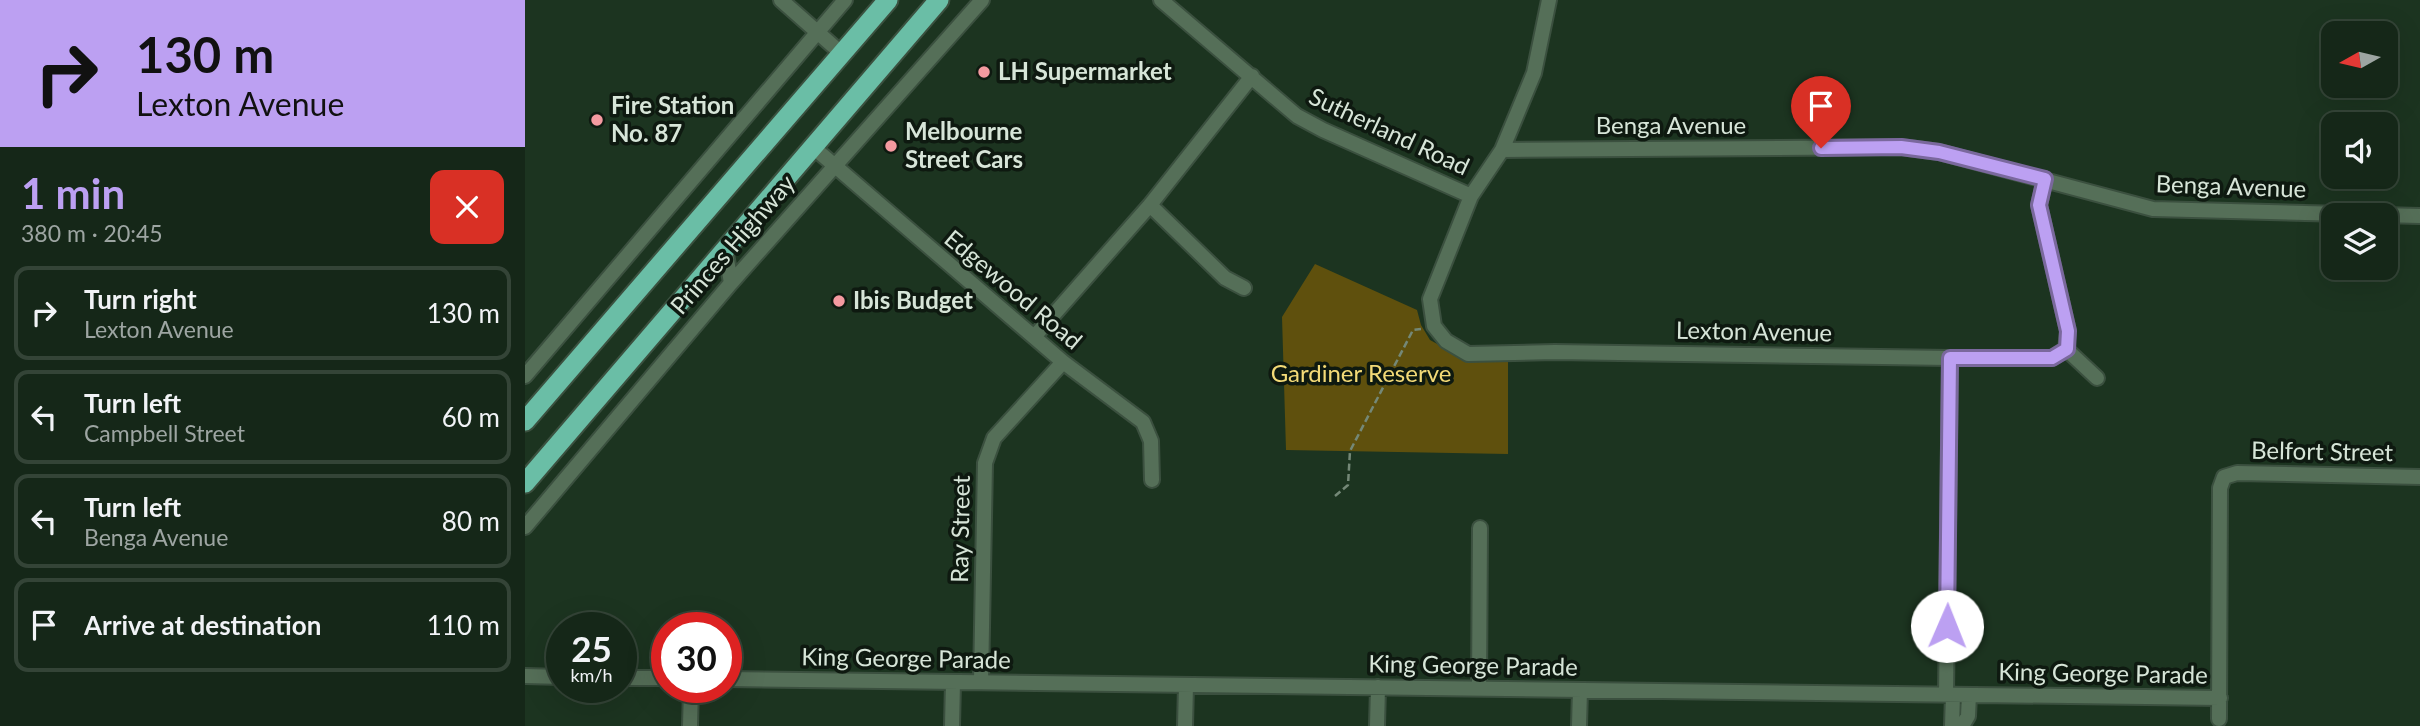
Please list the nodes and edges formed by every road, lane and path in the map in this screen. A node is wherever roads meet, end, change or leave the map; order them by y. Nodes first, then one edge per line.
1 (781, 0) edge
2 (845, 0) edge
3 (888, 0) edge
4 (939, 0) edge
5 (982, 0) edge
6 (1161, 0) edge
7 (1549, 0) edge
8 (817, 32) junction
9 (841, 53) junction
10 (1252, 76) junction
11 (813, 147) junction
12 (1502, 150) junction
13 (834, 166) junction
14 (2045, 179) junction
15 (1471, 196) junction
16 (1150, 205) junction
17 (2420, 216) edge
18 (726, 248) junction
19 (731, 284) junction
20 (1244, 288) dead end
21 (1434, 326) junction
22 (1034, 337) junction
23 (2067, 349) junction
24 (1950, 358) junction
25 (1063, 362) junction
26 (525, 376) edge
27 (2097, 378) dead end
28 (525, 421) edge
29 (2420, 477) edge
30 (1152, 480) dead end
31 (525, 482) edge
32 (1335, 496) dead end
33 (525, 527) edge
34 (1479, 528) dead end
35 (525, 676) edge
36 (546, 677) edge
37 (742, 679) edge
38 (953, 682) junction
39 (981, 682) junction
40 (1186, 685) junction
41 (1378, 687) junction
42 (1479, 689) junction
43 (1580, 690) junction
44 (1949, 695) junction
45 (1969, 695) junction
46 (2220, 698) junction
47 (691, 703) edge
48 (2219, 719) dead end
49 (690, 726) edge
50 (952, 726) edge
51 (1185, 726) edge
52 (1377, 726) edge
53 (1579, 726) edge
54 (1952, 726) edge
55 (1962, 726) edge

1 - 8 street
2 - 8 street
3 - 9 highway, Princes Highway
4 - 11 highway, Princes Highway
5 - 13 street, Princes Highway
6 - 10 street, Sutherland Road
7 - 12 street
8 - 9 street
8 - 26 street
9 - 28 highway, Princes Highway
10 - 15 street, Sutherland Road
10 - 16 street
11 - 13 street, Edgewood Road
11 - 18 highway, Princes Highway
12 - 14 street, Benga Avenue
12 - 15 street
13 - 19 street, Princes Highway
13 - 22 street, Edgewood Road
14 - 17 street, Benga Avenue
14 - 23 street
15 - 21 street
16 - 20 street
16 - 22 street
18 - 19 street
18 - 31 highway, Princes Highway
19 - 33 street, Princes Highway
21 - 24 street, Lexton Avenue
21 - 32 path
22 - 25 street, Edgewood Road
23 - 24 street, Lexton Avenue
23 - 27 street
24 - 44 street
25 - 30 street, Edgewood Road
25 - 39 street, Ray Street
29 - 46 street, Belfort Street
34 - 42 street
35 - 36 street
37 - 38 street, King George Parade
38 - 39 street, King George Parade
38 - 50 street
39 - 40 street, King George Parade
40 - 41 street, King George Parade
40 - 51 street
41 - 42 street, King George Parade
41 - 52 street
42 - 43 street, King George Parade
43 - 44 street, King George Parade
43 - 53 street
44 - 45 street, King George Parade
44 - 54 street
45 - 46 street, King George Parade
45 - 55 street
46 - 48 street
47 - 49 street

